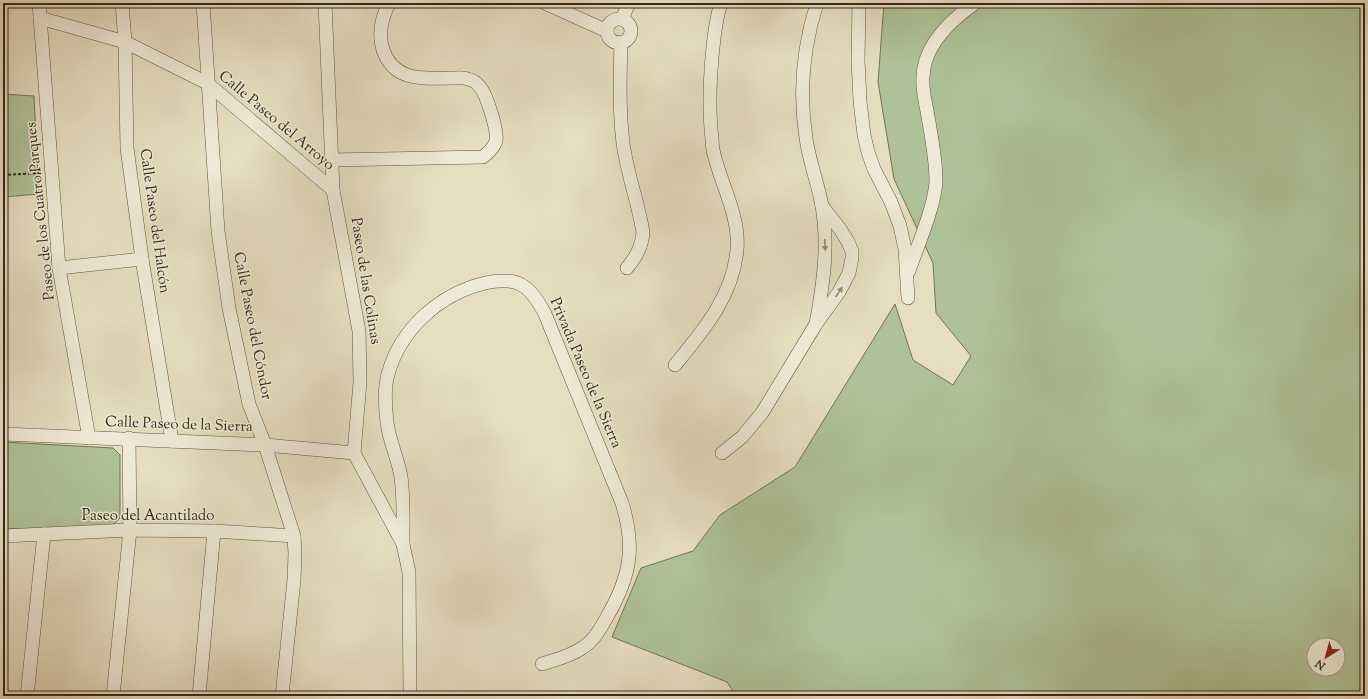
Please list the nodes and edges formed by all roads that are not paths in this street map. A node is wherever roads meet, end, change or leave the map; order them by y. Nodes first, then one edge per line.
1 (39, 3) edge
2 (122, 3) edge
3 (203, 3) edge
4 (325, 3) edge
5 (389, 3) edge
6 (545, 3) edge
7 (629, 3) edge
8 (720, 3) edge
9 (817, 3) edge
10 (859, 3) edge
11 (975, 3) edge
12 (40, 18) junction
13 (622, 20) junction
14 (607, 31) junction
15 (125, 42) junction
16 (621, 42) junction
17 (208, 83) junction
18 (331, 160) junction
19 (333, 190) junction
20 (822, 206) junction
21 (142, 259) junction
22 (59, 268) junction
23 (627, 268) dead end
24 (907, 277) junction
25 (908, 298) dead end
26 (816, 324) junction
27 (675, 365) dead end
28 (3, 433) edge
29 (89, 438) junction
30 (129, 438) junction
31 (172, 441) junction
32 (265, 445) junction
33 (354, 452) junction
34 (722, 453) dead end
35 (130, 530) junction
36 (214, 531) junction
37 (44, 534) junction
38 (3, 536) edge
39 (294, 536) junction
40 (403, 544) junction
41 (542, 664) dead end
42 (27, 696) edge
43 (114, 696) edge
44 (199, 696) edge
45 (282, 696) edge
46 (410, 696) edge

1 - 12 street, Paseo de los Cuatro Parques
2 - 15 street, Calle Paseo del Halcón
3 - 17 street, Calle Paseo del Cóndor
4 - 18 street, Paseo de las Colinas
5 - 18 street, Calle Paseo del Arroyo
6 - 14 street
7 - 13 street
8 - 27 street
9 - 20 street
10 - 24 street
11 - 24 street
12 - 15 street, Calle Paseo del Arroyo
12 - 22 street, Paseo de los Cuatro Parques
13 - 14 street
13 - 16 street
14 - 16 street
15 - 17 street, Calle Paseo del Arroyo
15 - 21 street, Calle Paseo del Halcón
16 - 23 street
17 - 19 street, Calle Paseo del Arroyo
17 - 32 street, Calle Paseo del Cóndor
18 - 19 street, Paseo de las Colinas
19 - 33 street, Paseo de las Colinas
20 -> 26 street
26 -> 20 street
21 - 22 street
21 - 31 street, Calle Paseo del Halcón
22 - 29 street, Paseo de los Cuatro Parques
24 - 25 street
26 - 34 street
28 - 29 street, Calle Paseo de la Sierra
29 - 30 street, Calle Paseo de la Sierra
30 - 31 street, Calle Paseo de la Sierra
30 - 35 street
31 - 32 street, Calle Paseo de la Sierra
32 - 33 street, Calle Paseo de la Sierra
32 - 39 street, Calle Paseo del Cóndor
33 - 40 street
35 - 36 street, Paseo del Acantilado
35 - 37 street, Paseo del Acantilado
35 - 43 street
36 - 39 street, Paseo del Acantilado
36 - 44 street
37 - 38 street, Paseo del Acantilado
37 - 42 street
39 - 45 street, Calle Paseo del Cóndor
40 - 41 street, Privada Paseo de la Sierra
40 - 46 street

